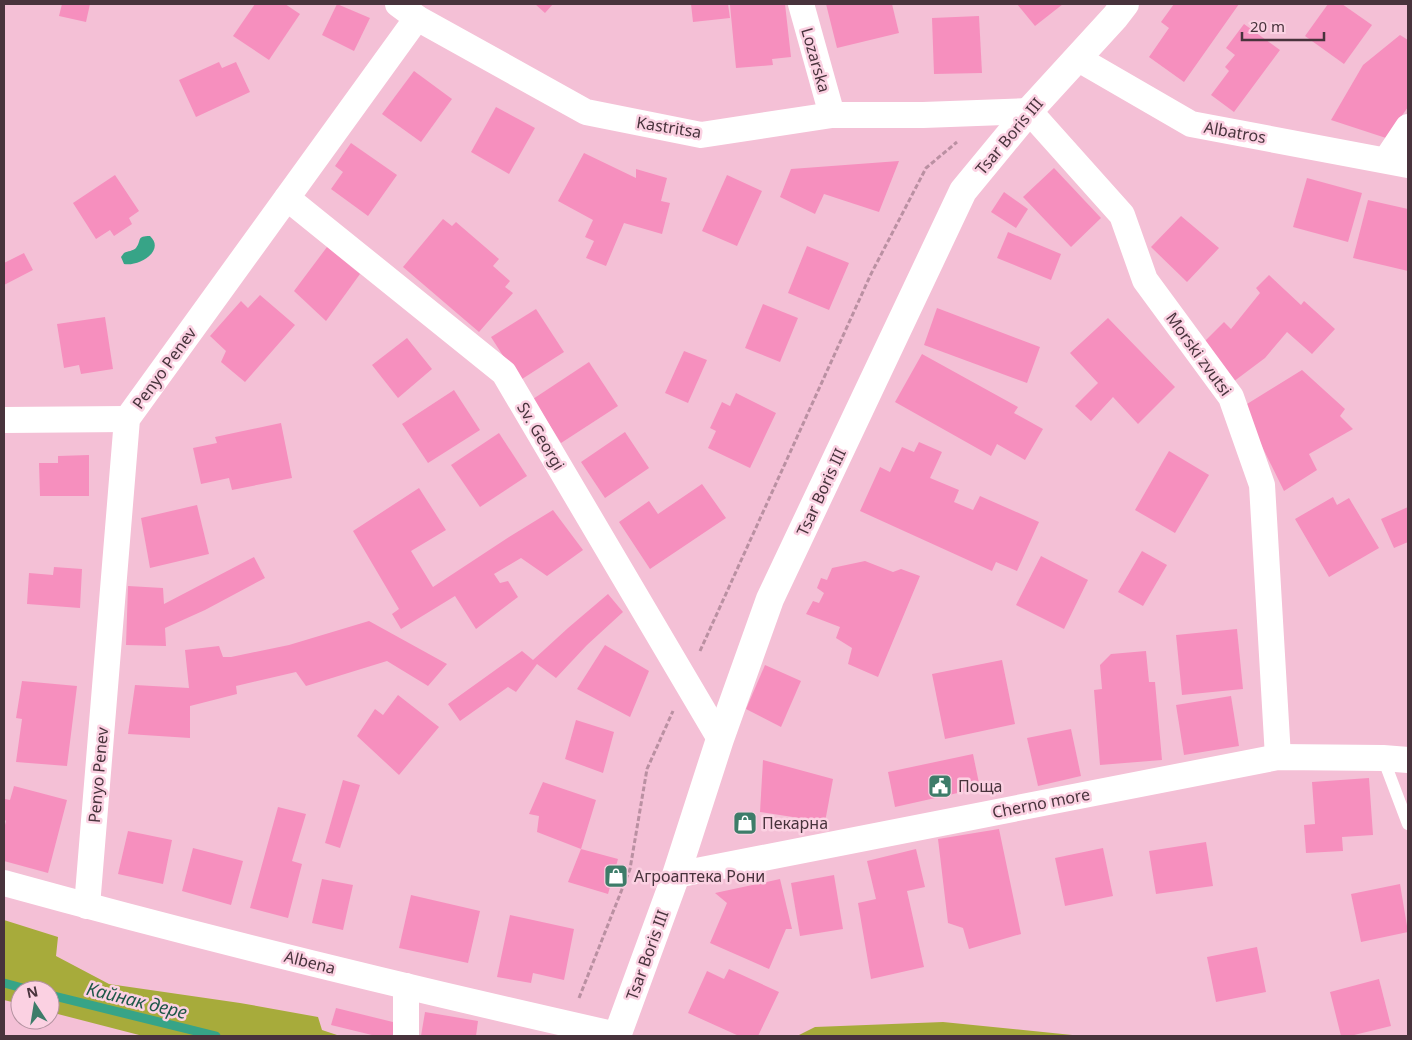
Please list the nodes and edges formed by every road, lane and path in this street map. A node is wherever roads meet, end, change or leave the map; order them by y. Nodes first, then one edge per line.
1 (800, 4) edge
2 (1125, 4) edge
3 (407, 11) edge
4 (1077, 58) junction
5 (1029, 111) junction
6 (832, 115) junction
7 (1408, 127) edge
8 (1397, 163) edge
9 (287, 198) junction
10 (127, 419) junction
11 (4, 420) edge
12 (720, 740) junction
13 (1278, 757) junction
14 (1383, 758) junction
15 (1408, 760) edge
16 (1408, 824) edge
17 (676, 875) junction
18 (4, 882) edge
19 (87, 906) junction
20 (406, 986) junction
21 (406, 1036) edge
22 (617, 1036) edge

1 - 6 street, Lozarska
2 - 4 street, Tsar Boris III
3 - 6 street, Kastritsa
3 - 9 street, Penyo Penev
4 - 5 street, Tsar Boris III
4 - 8 street, Albatros
5 - 6 street, Kastritsa
5 - 12 street, Tsar Boris III
5 - 13 street, Morski zvutsi
7 - 8 street
9 - 10 street, Penyo Penev
9 - 12 street, Sv. Georgi
10 - 11 street
10 - 19 street, Penyo Penev
12 - 17 street, Tsar Boris III
13 - 14 street, Cherno more
13 - 17 street, Cherno more
14 - 15 street, Cherno more
14 - 16 lane
17 - 22 street, Tsar Boris III
18 - 19 street, Albena
19 - 20 street, Albena
20 - 21 street
20 - 22 street, Albena

